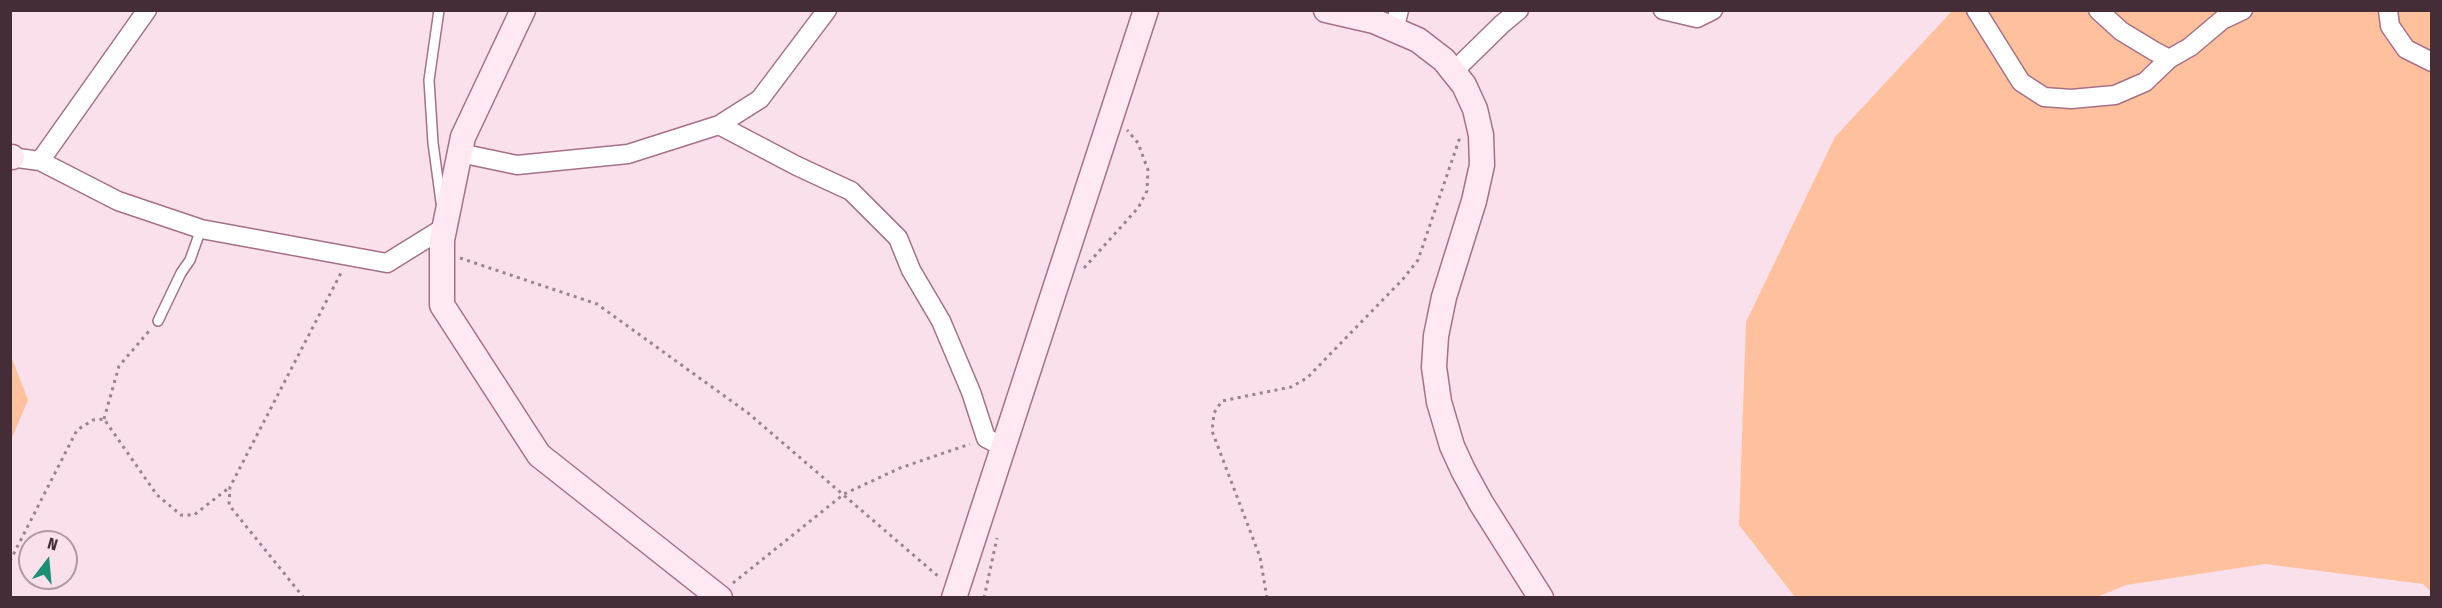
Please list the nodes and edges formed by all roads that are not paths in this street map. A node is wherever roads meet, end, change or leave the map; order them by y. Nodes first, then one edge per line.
1 (147, 10) edge
2 (439, 10) edge
3 (523, 10) edge
4 (827, 10) edge
5 (1146, 10) edge
6 (1326, 10) edge
7 (1520, 10) edge
8 (1663, 10) edge
9 (1713, 10) edge
10 (1976, 10) edge
11 (2098, 10) edge
12 (2243, 10) edge
13 (2388, 10) edge
14 (1397, 20) edge
15 (2169, 58) junction
16 (2432, 62) edge
17 (1453, 72) junction
18 (719, 125) junction
19 (460, 153) junction
20 (11, 157) edge
21 (40, 161) junction
22 (445, 227) junction
23 (201, 230) junction
24 (158, 321) road end
25 (995, 442) junction
26 (955, 595) edge
27 (719, 596) edge
28 (1541, 597) edge

1 - 21 street
2 - 22 lane
3 - 19 street
4 - 18 street
5 - 25 street
6 - 14 street
7 - 17 street
8 - 9 street
10 - 15 street
11 - 15 street
12 - 15 street
13 - 16 street
14 - 17 street
17 - 28 street
18 - 19 street
18 - 25 street
19 - 22 street
20 - 21 street
21 - 23 street
22 - 23 street
22 - 27 street
23 - 24 lane
25 - 26 street

